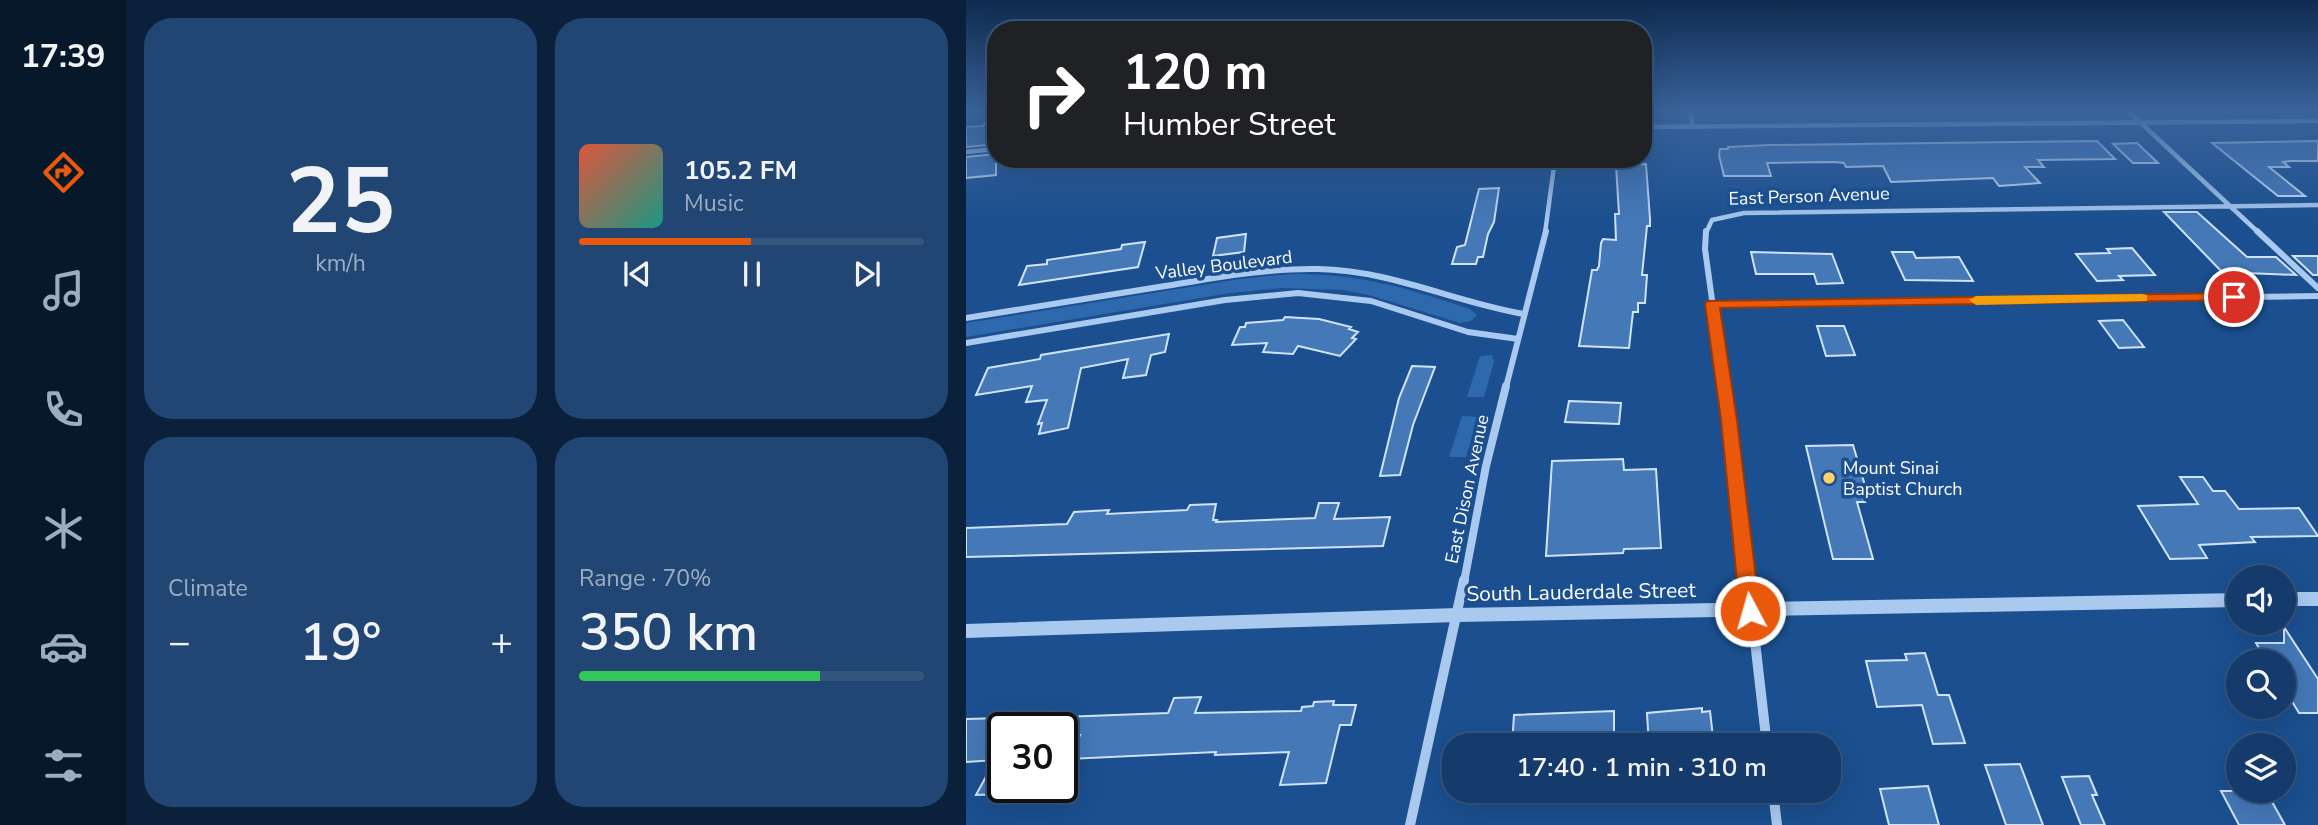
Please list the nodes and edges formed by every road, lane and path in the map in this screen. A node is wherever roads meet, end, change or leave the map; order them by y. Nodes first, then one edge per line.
1 (2169, 148) edge
2 (987, 150) edge
3 (966, 152) edge
4 (1554, 168) edge
5 (2318, 205) edge
6 (2231, 206) junction
7 (2318, 288) edge
8 (2318, 296) edge
9 (1712, 304) junction
10 (1524, 314) junction
11 (966, 318) edge
12 (1518, 339) junction
13 (966, 343) edge
14 (2296, 599) edge
15 (2318, 599) edge
16 (2226, 600) edge
17 (1750, 611) junction
18 (1457, 615) junction
19 (966, 631) edge
20 (1765, 733) edge
21 (1774, 803) edge
22 (1409, 825) edge
23 (1777, 825) edge

1 - 6 street
2 - 3 street
4 - 10 street, East Dison Avenue
5 - 6 street
6 - 7 street
6 - 9 street, East Person Avenue
8 - 9 street
9 - 17 street, East Person Avenue
10 - 11 street, Valley Boulevard
10 - 12 street, East Dison Avenue
12 - 13 street, Valley Boulevard
12 - 18 street, East Dison Avenue
14 - 15 street
16 - 17 street, South Lauderdale Street
17 - 18 street, South Lauderdale Street
17 - 20 street, East Person Avenue
18 - 19 street, South Lauderdale Street
18 - 22 street, East Dison Avenue
21 - 23 street

